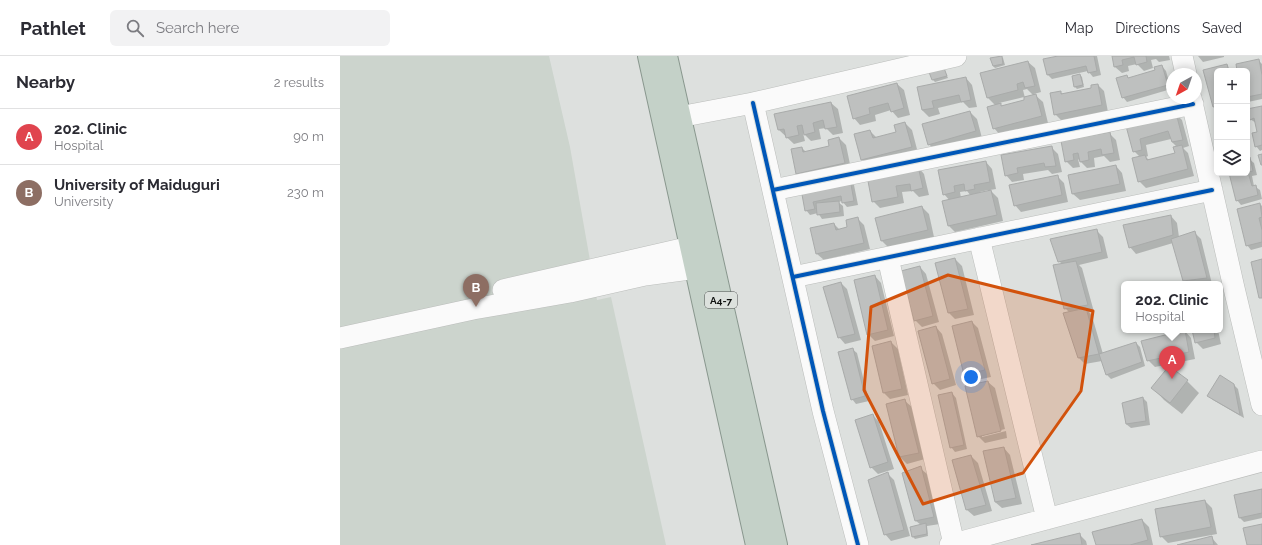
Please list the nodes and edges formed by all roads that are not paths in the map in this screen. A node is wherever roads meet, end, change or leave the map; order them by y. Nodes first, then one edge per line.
1 (649, 56) edge
2 (666, 56) edge
3 (956, 56) edge
4 (1182, 56) edge
5 (1185, 68) edge
6 (753, 103) junction
7 (1178, 104) edge
8 (1193, 104) edge
9 (679, 117) junction
10 (773, 190) junction
11 (1212, 190) junction
12 (979, 238) junction
13 (700, 245) junction
14 (888, 258) junction
15 (705, 267) junction
16 (793, 278) junction
17 (340, 324) edge
18 (1254, 332) edge
19 (340, 338) edge
20 (1262, 405) edge
21 (1262, 461) edge
22 (1047, 519) junction
23 (952, 544) edge
24 (757, 545) edge
25 (776, 545) edge
26 (858, 545) edge

1 - 13 highway, A4-7
2 - 9 highway, A4-7
3 - 6 street
4 - 5 street
6 - 9 street
6 - 10 street
7 - 10 street
8 - 11 street
9 - 13 highway, A4-7
10 - 16 street
11 - 12 street
11 - 18 street
12 - 14 street
12 - 22 street
13 - 15 highway, A4-7
13 - 17 street
14 - 16 street
14 - 23 street
15 - 19 street
15 - 24 highway, A4-7
15 - 25 highway, A4-7
16 - 26 street
18 - 20 street
21 - 22 street
22 - 23 street

